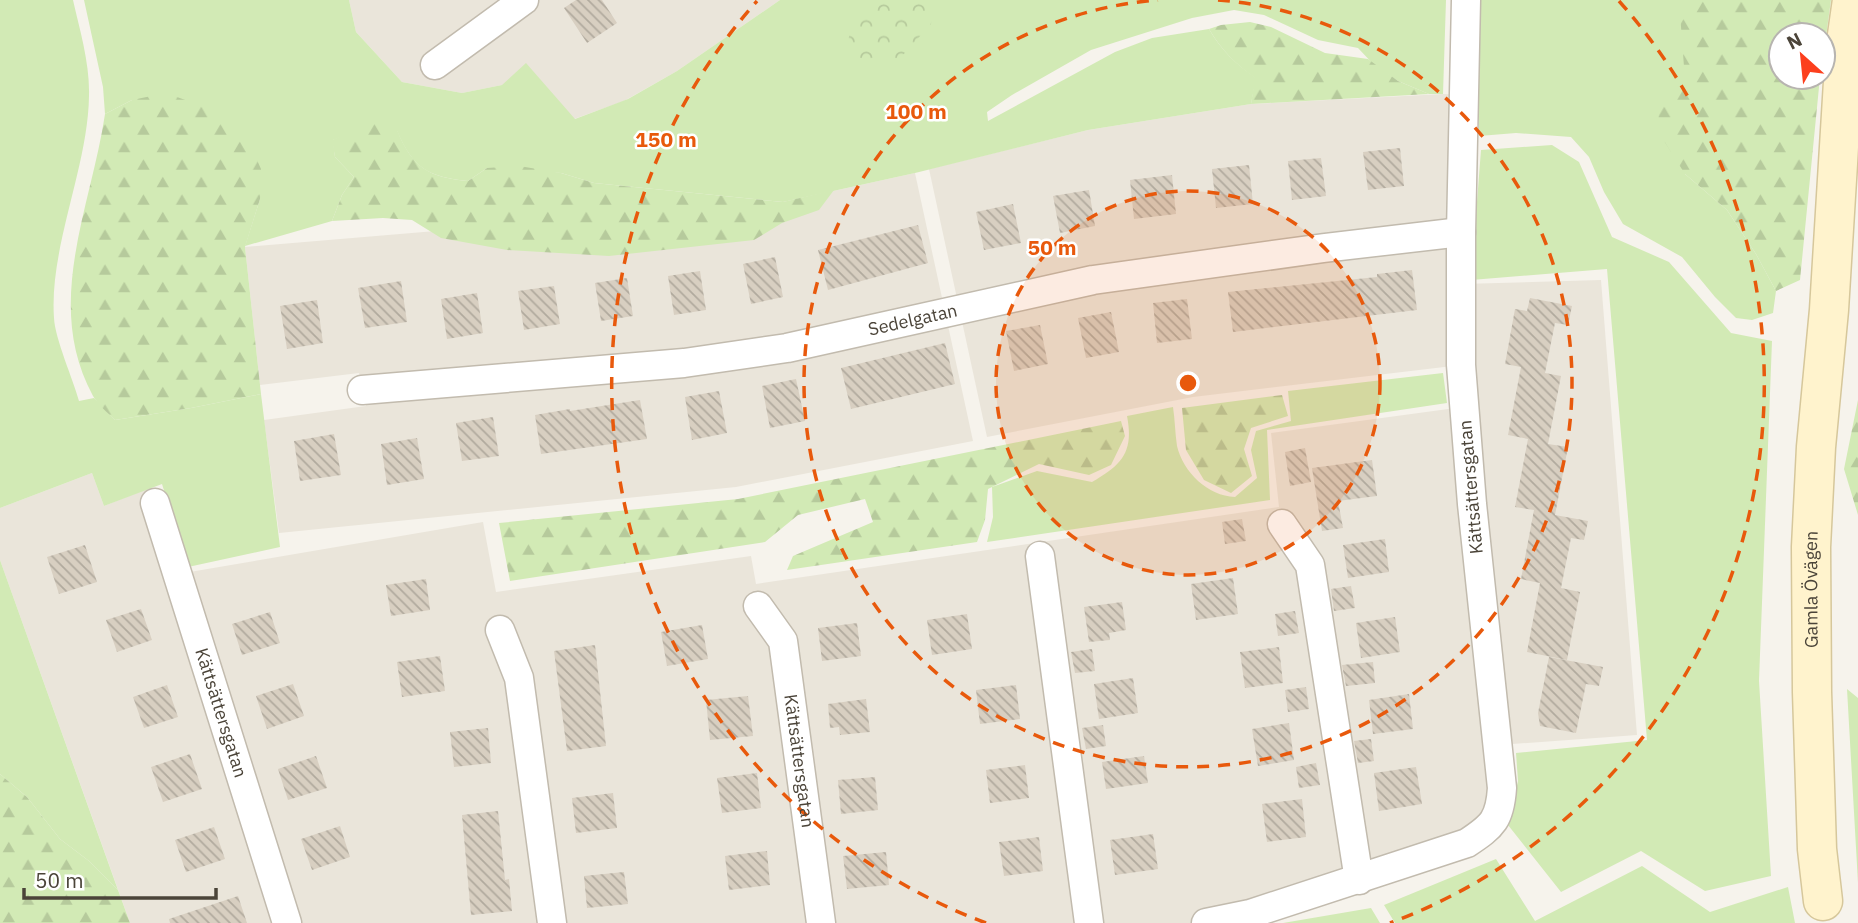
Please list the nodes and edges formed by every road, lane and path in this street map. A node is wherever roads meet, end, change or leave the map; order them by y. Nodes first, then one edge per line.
1 (524, 0) edge
2 (1466, 0) edge
3 (1852, 0) edge
4 (435, 65) dead end
5 (1858, 151) edge
6 (1461, 232) junction
7 (1829, 280) junction
8 (362, 390) dead end
9 (155, 503) dead end
10 (1282, 524) dead end
11 (1040, 556) dead end
12 (758, 606) dead end
13 (500, 630) dead end
14 (1359, 880) junction
15 (1823, 901) dead end
16 (286, 923) edge
17 (552, 923) edge
18 (821, 923) edge
19 (1090, 923) edge
20 (1206, 923) edge

1 - 4 street
2 - 6 street, Kättsättersgatan
3 - 7 main road, Gamla Övägen
5 - 7 main road, Gamla Övägen
6 - 8 street, Sedelgatan
6 - 14 street, Kättsättersgatan
7 - 15 main road, Gamla Övägen
9 - 16 street, Kättsättersgatan
10 - 14 street
11 - 19 street
12 - 18 street, Kättsättersgatan
13 - 17 street
14 - 20 street, Kättsättersgatan

